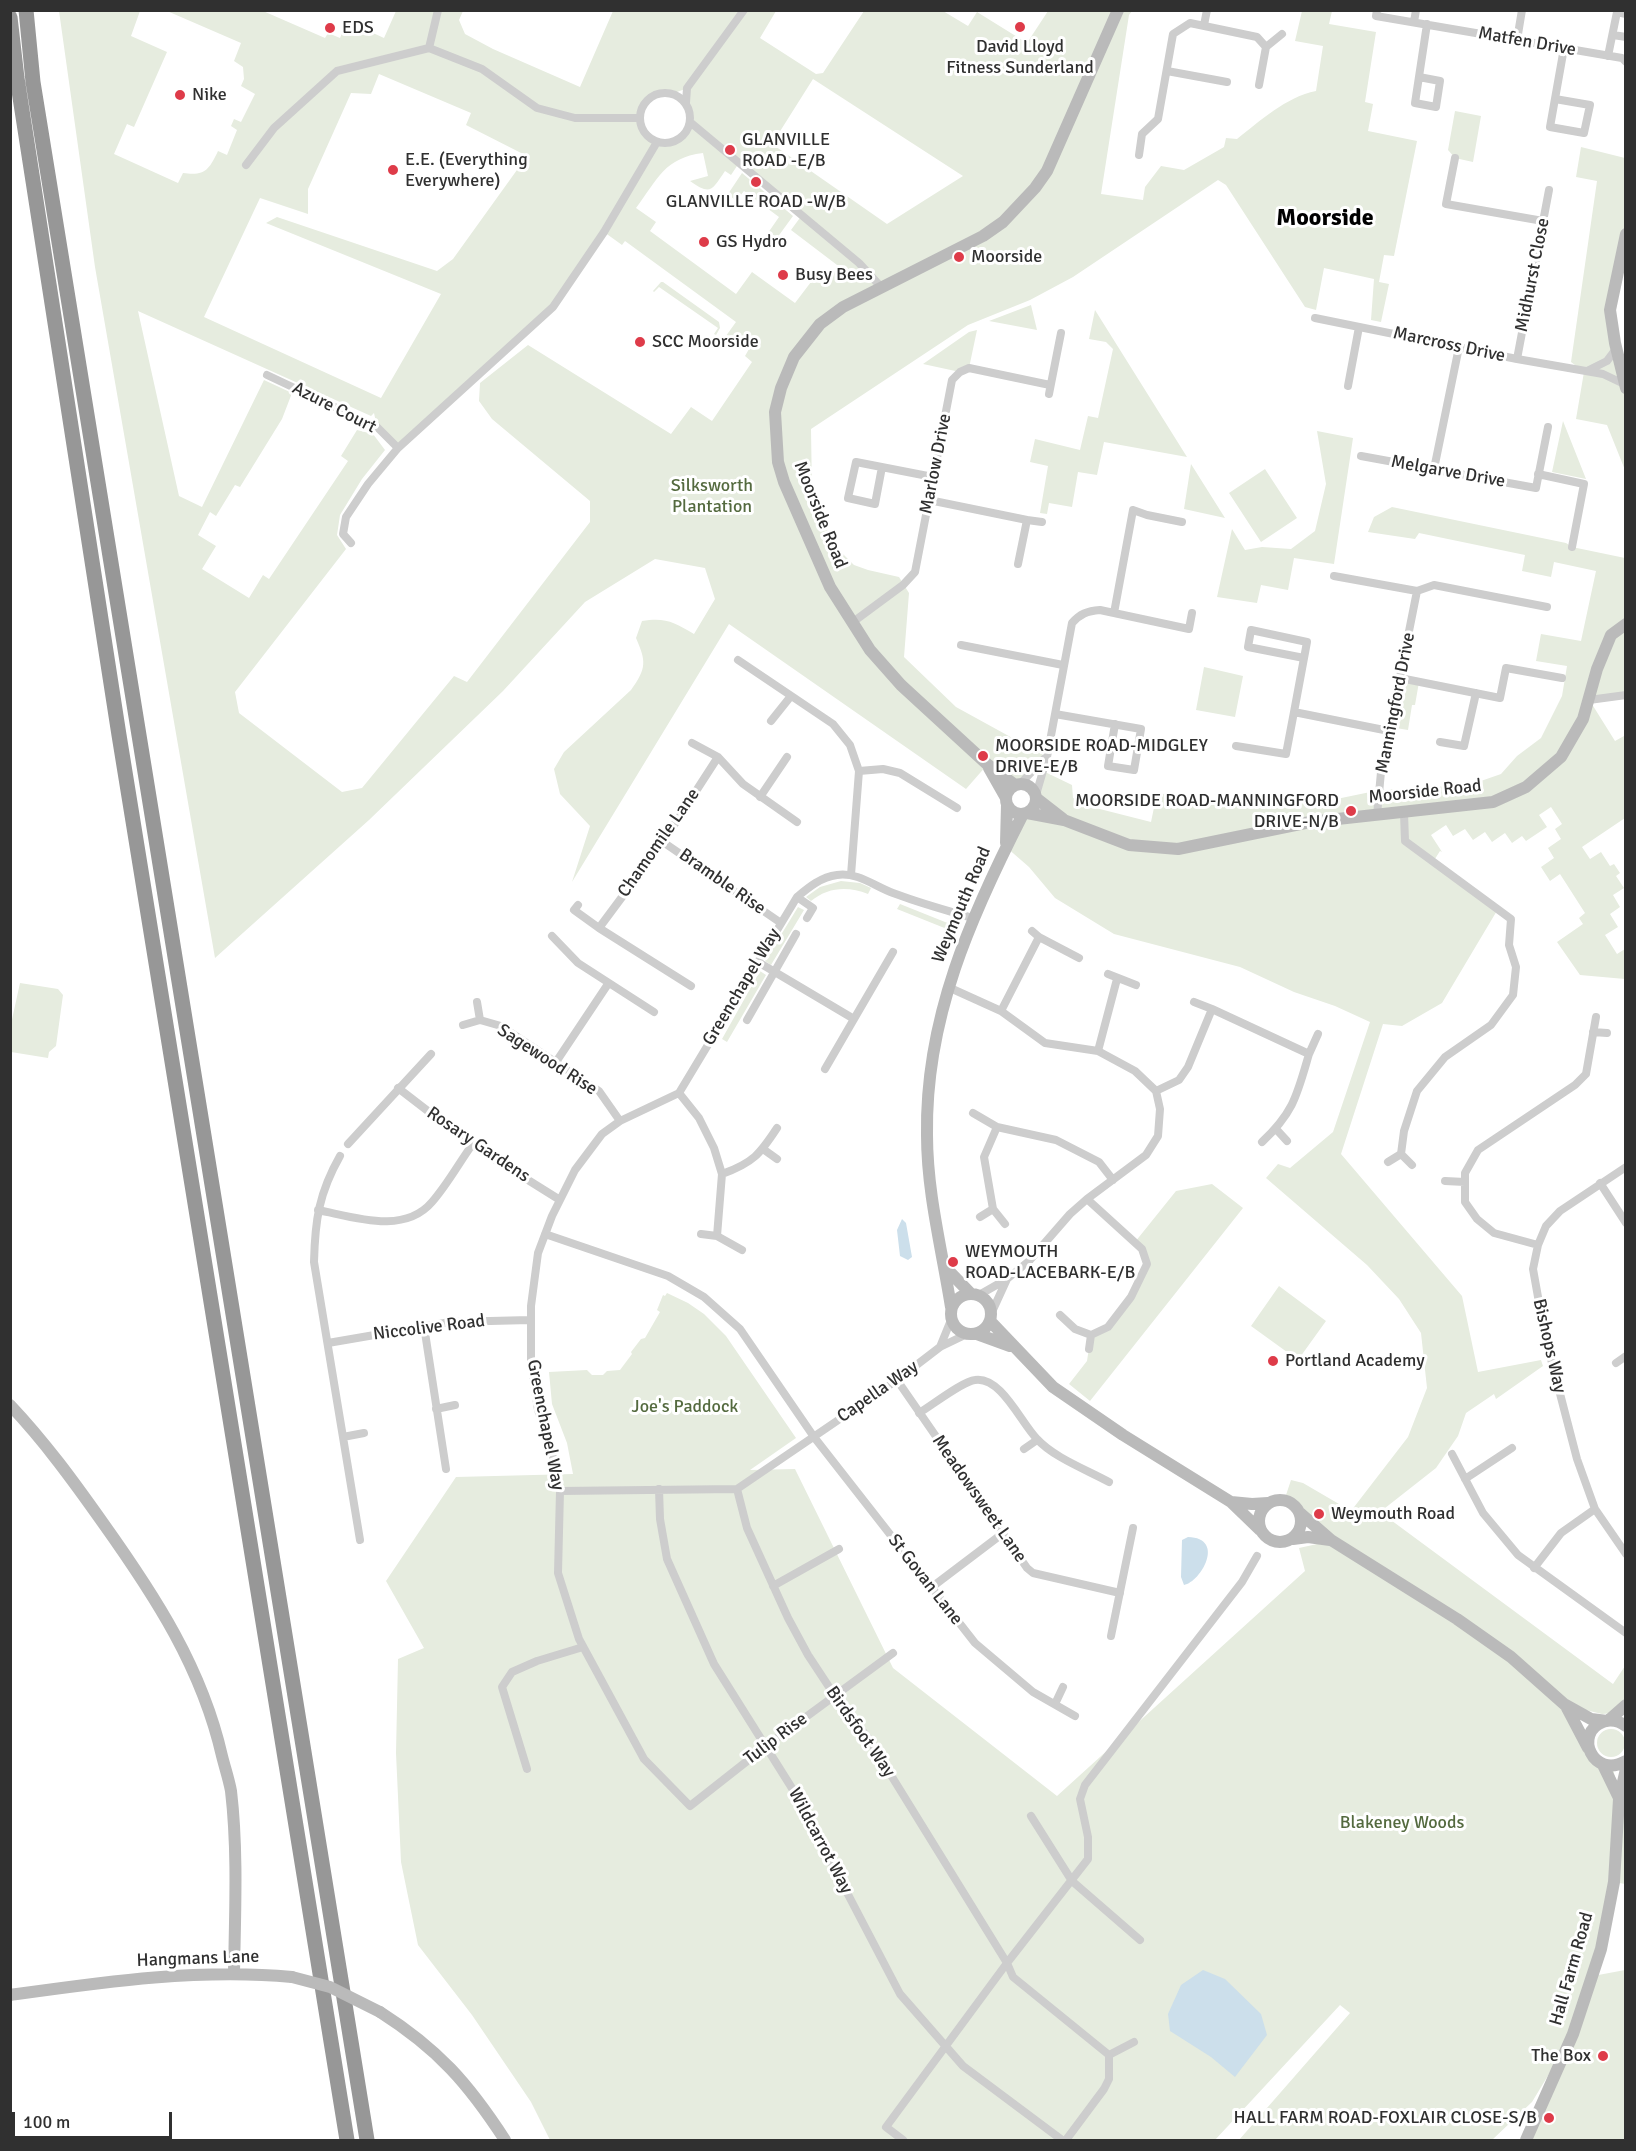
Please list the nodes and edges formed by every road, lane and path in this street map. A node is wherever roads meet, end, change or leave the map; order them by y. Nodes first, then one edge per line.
1 (26, 10) edge
2 (438, 10) edge
3 (744, 10) edge
4 (1118, 10) edge
5 (1207, 10) edge
6 (1377, 10) edge
7 (1416, 10) edge
8 (1522, 10) edge
9 (1626, 14) edge
10 (10, 17) edge
11 (1414, 22) junction
12 (1427, 24) junction
13 (1204, 25) junction
14 (1282, 34) dead end
15 (1612, 35) junction
16 (1626, 37) edge
17 (1517, 40) junction
18 (1266, 47) junction
19 (429, 48) junction
20 (1564, 48) junction
21 (1608, 56) junction
22 (1626, 62) edge
23 (1167, 71) junction
24 (1419, 77) dead end
25 (1227, 82) dead end
26 (1259, 85) dead end
27 (687, 88) junction
28 (672, 94) junction
29 (1556, 99) junction
30 (686, 103) junction
31 (640, 118) junction
32 (690, 122) junction
33 (657, 142) junction
34 (1139, 155) dead end
35 (1455, 158) dead end
36 (246, 165) dead end
37 (1549, 190) dead end
38 (1544, 221) junction
39 (1626, 234) edge
40 (882, 288) junction
41 (1315, 318) dead end
42 (1359, 327) junction
43 (1061, 333) dead end
44 (1459, 347) junction
45 (1616, 349) junction
46 (1517, 359) junction
47 (1584, 372) junction
48 (267, 375) dead end
49 (1348, 386) dead end
50 (1625, 386) edge
51 (1548, 427) dead end
52 (398, 448) junction
53 (1361, 456) dead end
54 (882, 467) junction
55 (1434, 469) junction
56 (1538, 474) junction
57 (933, 477) junction
58 (929, 500) junction
59 (1027, 520) junction
60 (1042, 522) dead end
61 (1182, 522) dead end
62 (351, 543) dead end
63 (1572, 547) dead end
64 (1018, 564) dead end
65 (1334, 576) dead end
66 (1417, 591) junction
67 (1547, 607) dead end
68 (1114, 613) junction
69 (1192, 613) dead end
70 (853, 622) junction
71 (1626, 624) edge
72 (961, 645) dead end
73 (1304, 658) junction
74 (738, 660) dead end
75 (1063, 665) junction
76 (1400, 678) junction
77 (1562, 678) dead end
78 (1476, 693) junction
79 (1626, 694) edge
80 (791, 696) junction
81 (1589, 700) junction
82 (1294, 712) junction
83 (1055, 714) junction
84 (771, 721) dead end
85 (1115, 724) junction
86 (1389, 731) junction
87 (1440, 742) dead end
88 (692, 743) dead end
89 (1236, 746) dead end
90 (718, 757) junction
91 (787, 757) dead end
92 (1047, 757) junction
93 (987, 764) junction
94 (860, 771) junction
95 (1018, 784) junction
96 (1036, 796) junction
97 (760, 797) junction
98 (1006, 801) junction
99 (957, 808) dead end
100 (1404, 813) junction
101 (1025, 814) junction
102 (1377, 815) junction
103 (1064, 820) junction
104 (797, 822) dead end
105 (663, 842) junction
106 (1006, 847) junction
107 (851, 875) junction
108 (797, 897) junction
109 (578, 904) dead end
110 (807, 918) dead end
111 (972, 918) junction
112 (781, 922) junction
113 (599, 928) junction
114 (796, 934) dead end
115 (552, 936) dead end
116 (892, 952) dead end
117 (1079, 958) dead end
118 (758, 962) junction
119 (774, 972) junction
120 (1108, 974) dead end
121 (1118, 979) junction
122 (608, 984) junction
123 (1136, 985) dead end
124 (691, 986) dead end
125 (948, 987) junction
126 (477, 1002) dead end
127 (1194, 1002) dead end
128 (1212, 1010) junction
129 (1001, 1011) junction
130 (654, 1012) dead end
131 (1596, 1017) dead end
132 (854, 1019) junction
133 (480, 1020) junction
134 (747, 1020) dead end
135 (463, 1025) dead end
136 (1593, 1032) junction
137 (1607, 1033) dead end
138 (1318, 1034) dead end
139 (1098, 1051) junction
140 (431, 1054) dead end
141 (1309, 1054) junction
142 (556, 1062) junction
143 (825, 1069) dead end
144 (398, 1088) junction
145 (1156, 1091) junction
146 (679, 1093) junction
147 (973, 1113) dead end
148 (620, 1121) junction
149 (997, 1127) junction
150 (777, 1128) dead end
151 (1276, 1129) junction
152 (1287, 1141) dead end
153 (1262, 1142) dead end
154 (348, 1144) dead end
155 (472, 1144) junction
156 (763, 1149) junction
157 (1401, 1154) junction
158 (340, 1156) dead end
159 (777, 1159) dead end
160 (1388, 1162) dead end
161 (1412, 1165) dead end
162 (1626, 1167) edge
163 (722, 1174) junction
164 (1113, 1180) junction
165 (1445, 1181) dead end
166 (1465, 1182) junction
167 (1600, 1183) junction
168 (1087, 1199) junction
169 (560, 1200) junction
170 (993, 1209) junction
171 (318, 1210) junction
172 (980, 1217) dead end
173 (1626, 1223) edge
174 (1005, 1224) dead end
175 (545, 1234) junction
176 (701, 1234) dead end
177 (717, 1236) junction
178 (1538, 1245) junction
179 (742, 1250) dead end
180 (945, 1267) junction
181 (1007, 1279) junction
182 (975, 1294) junction
183 (951, 1307) junction
184 (1060, 1315) dead end
185 (991, 1318) junction
186 (530, 1320) junction
187 (951, 1320) junction
188 (424, 1326) junction
189 (972, 1334) junction
190 (1090, 1335) junction
191 (328, 1343) junction
192 (940, 1347) junction
193 (1014, 1347) junction
194 (1089, 1349) dead end
195 (1626, 1356) edge
196 (1616, 1363) dead end
197 (897, 1380) junction
198 (455, 1405) dead end
199 (10, 1406) edge
200 (436, 1409) junction
201 (920, 1413) junction
202 (364, 1433) dead end
203 (343, 1437) junction
204 (814, 1437) junction
205 (1037, 1440) junction
206 (1512, 1448) dead end
207 (1024, 1449) dead end
208 (1452, 1454) dead end
209 (446, 1469) dead end
210 (1465, 1479) junction
211 (1108, 1482) dead end
212 (659, 1489) junction
213 (737, 1489) junction
214 (560, 1491) junction
215 (1231, 1502) junction
216 (1268, 1503) junction
217 (1595, 1509) junction
218 (1300, 1513) junction
219 (1133, 1528) dead end
220 (1260, 1530) junction
221 (1002, 1534) junction
222 (1293, 1539) junction
223 (360, 1540) dead end
224 (1331, 1540) junction
225 (839, 1549) dead end
226 (1626, 1554) edge
227 (1257, 1556) dead end
228 (1534, 1568) junction
229 (773, 1586) junction
230 (932, 1587) junction
231 (1120, 1593) junction
232 (1626, 1633) edge
233 (1111, 1636) dead end
234 (583, 1647) junction
235 (893, 1653) dead end
236 (1063, 1687) dead end
237 (835, 1696) junction
238 (1055, 1704) junction
239 (1564, 1704) junction
240 (1626, 1705) edge
241 (1075, 1716) dead end
242 (1608, 1720) junction
243 (1626, 1726) edge
244 (765, 1747) junction
245 (1588, 1748) junction
246 (1626, 1761) edge
247 (1603, 1765) junction
248 (527, 1769) dead end
249 (1626, 1769) edge
250 (1619, 1799) junction
251 (690, 1806) joint
252 (1031, 1816) dead end
253 (1072, 1881) junction
254 (1620, 1883) edge
255 (1140, 1940) dead end
256 (1007, 1963) junction
257 (234, 1973) junction
258 (10, 1995) edge
259 (1134, 2042) dead end
260 (946, 2046) junction
261 (1108, 2055) junction
262 (347, 2140) edge
263 (367, 2140) edge
264 (505, 2140) edge
265 (903, 2140) edge
266 (1064, 2140) edge
267 (1526, 2140) edge

1 - 263 highway
2 - 19 street
3 - 27 street
4 - 40 street, Moorside Road
5 - 13 street
6 - 11 street, Matfen Drive
7 - 11 street
8 - 17 street
9 - 15 street
10 - 262 highway
11 - 12 street, Matfen Drive
12 - 17 street, Matfen Drive
12 - 24 street
13 - 18 street
13 - 23 street
14 - 18 street
15 - 16 street
15 - 21 street
17 - 20 street, Matfen Drive
18 - 26 street
19 - 31 street
19 - 36 street
20 - 21 street, Matfen Drive
20 - 29 street
21 - 22 street, Matfen Drive
23 - 25 street
23 - 34 street
27 - 28 street
27 - 30 street
28 - 30 street
28 - 31 street
29 - 29 street
30 - 32 street
31 - 33 street
32 - 33 street
32 - 40 street
33 - 52 street
35 - 38 street
37 - 38 street, Midhurst Close
38 - 46 street, Midhurst Close
39 - 45 street
40 - 70 street, Moorside Road
41 - 42 street, Marcross Drive
42 - 44 street, Marcross Drive
42 - 49 street
43 - 57 street, Marlow Drive
44 - 46 street, Marcross Drive
44 - 55 street
45 - 47 street
45 - 50 street
46 - 47 street, Marcross Drive
47 - 50 street, Marcross Drive
48 - 52 street, Azure Court
51 - 56 street
52 - 62 street
53 - 55 street, Melgarve Drive
54 - 54 street
54 - 57 street
55 - 56 street, Melgarve Drive
56 - 63 street
57 - 58 street, Marlow Drive
58 - 59 street
58 - 70 street, Marlow Drive
59 - 60 street
59 - 64 street
61 - 68 street
65 - 66 street
66 - 67 street
66 - 76 street, Manningford Drive
68 - 69 street
68 - 75 street
70 - 93 street, Moorside Road
71 - 81 street, Moorside Road
72 - 75 street
73 - 73 street
73 - 82 street
74 - 80 street
75 - 83 street
76 - 78 street
76 - 86 street, Manningford Drive
77 - 78 street
78 - 87 street
79 - 81 street
80 - 84 street
80 - 94 street
81 - 100 street, Moorside Road
82 - 86 street
82 - 89 street
83 - 85 street
83 - 92 street
85 - 85 street
86 - 102 street, Manningford Drive
88 - 90 street
90 - 97 street
90 - 105 street, Chamomile Lane
91 - 97 street
92 - 95 street
92 - 96 street
93 - 95 street, Moorside Road
93 - 98 street
94 - 99 street
94 - 107 street
95 - 96 street, Moorside Road
95 - 98 street
96 - 101 street
96 - 103 street, Moorside Road
97 - 104 street
98 - 101 street, Moorside Road
98 - 106 street, Weymouth Road
100 - 102 street, Moorside Road
100 - 157 street
101 - 103 street, Moorside Road
101 - 106 street
102 - 103 street, Moorside Road
105 - 112 street, Bramble Rise
105 - 113 street, Chamomile Lane
106 - 111 street, Weymouth Road
107 - 108 street, Greenchapel Way
107 - 111 street
108 - 110 street
108 - 112 street, Greenchapel Way
109 - 113 street
111 - 125 street, Weymouth Road
112 - 118 street, Greenchapel Way
113 - 124 street
114 - 119 street
115 - 122 street
116 - 132 street
117 - 129 street
118 - 119 street
118 - 146 street, Greenchapel Way
119 - 132 street
119 - 134 street
120 - 121 street
121 - 123 street
121 - 139 street
122 - 130 street
122 - 142 street
125 - 129 street
125 - 180 street, Weymouth Road
126 - 133 street, Sagewood Rise
127 - 128 street
128 - 141 street
128 - 145 street
129 - 139 street
131 - 136 street
132 - 143 street
133 - 135 street
133 - 142 street, Sagewood Rise
136 - 137 street
136 - 166 street
138 - 141 street
139 - 145 street
140 - 144 street
141 - 151 street
142 - 148 street, Sagewood Rise
144 - 154 street
144 - 155 street, Rosary Gardens
145 - 164 street
146 - 148 street, Greenchapel Way
146 - 163 street
147 - 149 street
148 - 169 street, Greenchapel Way
149 - 164 street
149 - 170 street
150 - 156 street
151 - 152 street
151 - 153 street
155 - 169 street, Rosary Gardens
155 - 171 street
156 - 159 street
156 - 163 street
157 - 160 street
157 - 161 street
158 - 171 street
162 - 167 street, Bishops Way
163 - 177 street
164 - 168 street
165 - 166 street
166 - 178 street
167 - 173 street
167 - 178 street, Bishops Way
168 - 181 street
168 - 190 street
169 - 175 street, Greenchapel Way
170 - 172 street
170 - 174 street
171 - 191 street
175 - 186 street, Greenchapel Way
175 - 204 street, St Govan Lane
176 - 177 street
177 - 179 street
178 - 217 street, Bishops Way
180 - 182 street
180 - 183 street, Weymouth Road
181 - 182 street
181 - 185 street
182 - 183 street
182 - 185 street
183 - 187 street
184 - 190 street
185 - 189 street
185 - 193 street
186 - 188 street, Niccolive Road
186 - 214 street, Greenchapel Way
187 - 189 street
187 - 192 street
188 - 191 street, Niccolive Road
188 - 200 street
189 - 192 street, Capella Way
189 - 193 street
190 - 194 street
191 - 203 street
192 - 197 street, Capella Way
193 - 215 street
195 - 196 street
197 - 201 street, Meadowsweet Lane
197 - 204 street, Capella Way
198 - 200 street
199 - 257 street
200 - 209 street
201 - 205 street
201 - 221 street, Meadowsweet Lane
202 - 203 street
203 - 223 street
204 - 213 street, Capella Way
204 - 230 street, St Govan Lane
205 - 207 street
205 - 211 street
206 - 210 street
208 - 210 street
210 - 228 street
212 - 213 street
212 - 214 street
212 - 244 street, Wildcarrot Way
213 - 229 street, Birdsfoot Way
214 - 234 street, Greenchapel Way
215 - 216 street
215 - 220 street
216 - 218 street
216 - 220 street
217 - 226 street, Bishops Way
217 - 228 street
218 - 222 street
218 - 224 street
219 - 231 street
220 - 222 street
221 - 230 street
221 - 231 street, Meadowsweet Lane
222 - 224 street
224 - 239 street
225 - 229 street
227 - 253 street
228 - 232 street
229 - 237 street, Birdsfoot Way
230 - 238 street, St Govan Lane
231 - 233 street
234 - 248 street
234 - 251 street, Greenchapel Way
235 - 237 street, Tulip Rise
236 - 238 street
237 - 244 street, Tulip Rise
237 - 256 street, Birdsfoot Way
238 - 241 street, St Govan Lane
239 - 242 street
239 - 245 street
240 - 242 street
242 - 243 street
242 - 245 street
244 - 251 street, Tulip Rise
244 - 260 street, Wildcarrot Way
245 - 247 street, Hall Farm Road
246 - 247 street
247 - 250 street, Hall Farm Road
249 - 250 street, Hall Farm Road
250 - 254 street, Hall Farm Road
252 - 253 street
253 - 255 street
253 - 256 street
254 - 267 street, Hall Farm Road
256 - 260 street
256 - 261 street, Birdsfoot Way
257 - 258 street, Hangmans Lane
257 - 264 street, Hangmans Lane, bridge
259 - 261 street
260 - 265 street
260 - 266 street, Wildcarrot Way
261 - 266 street

